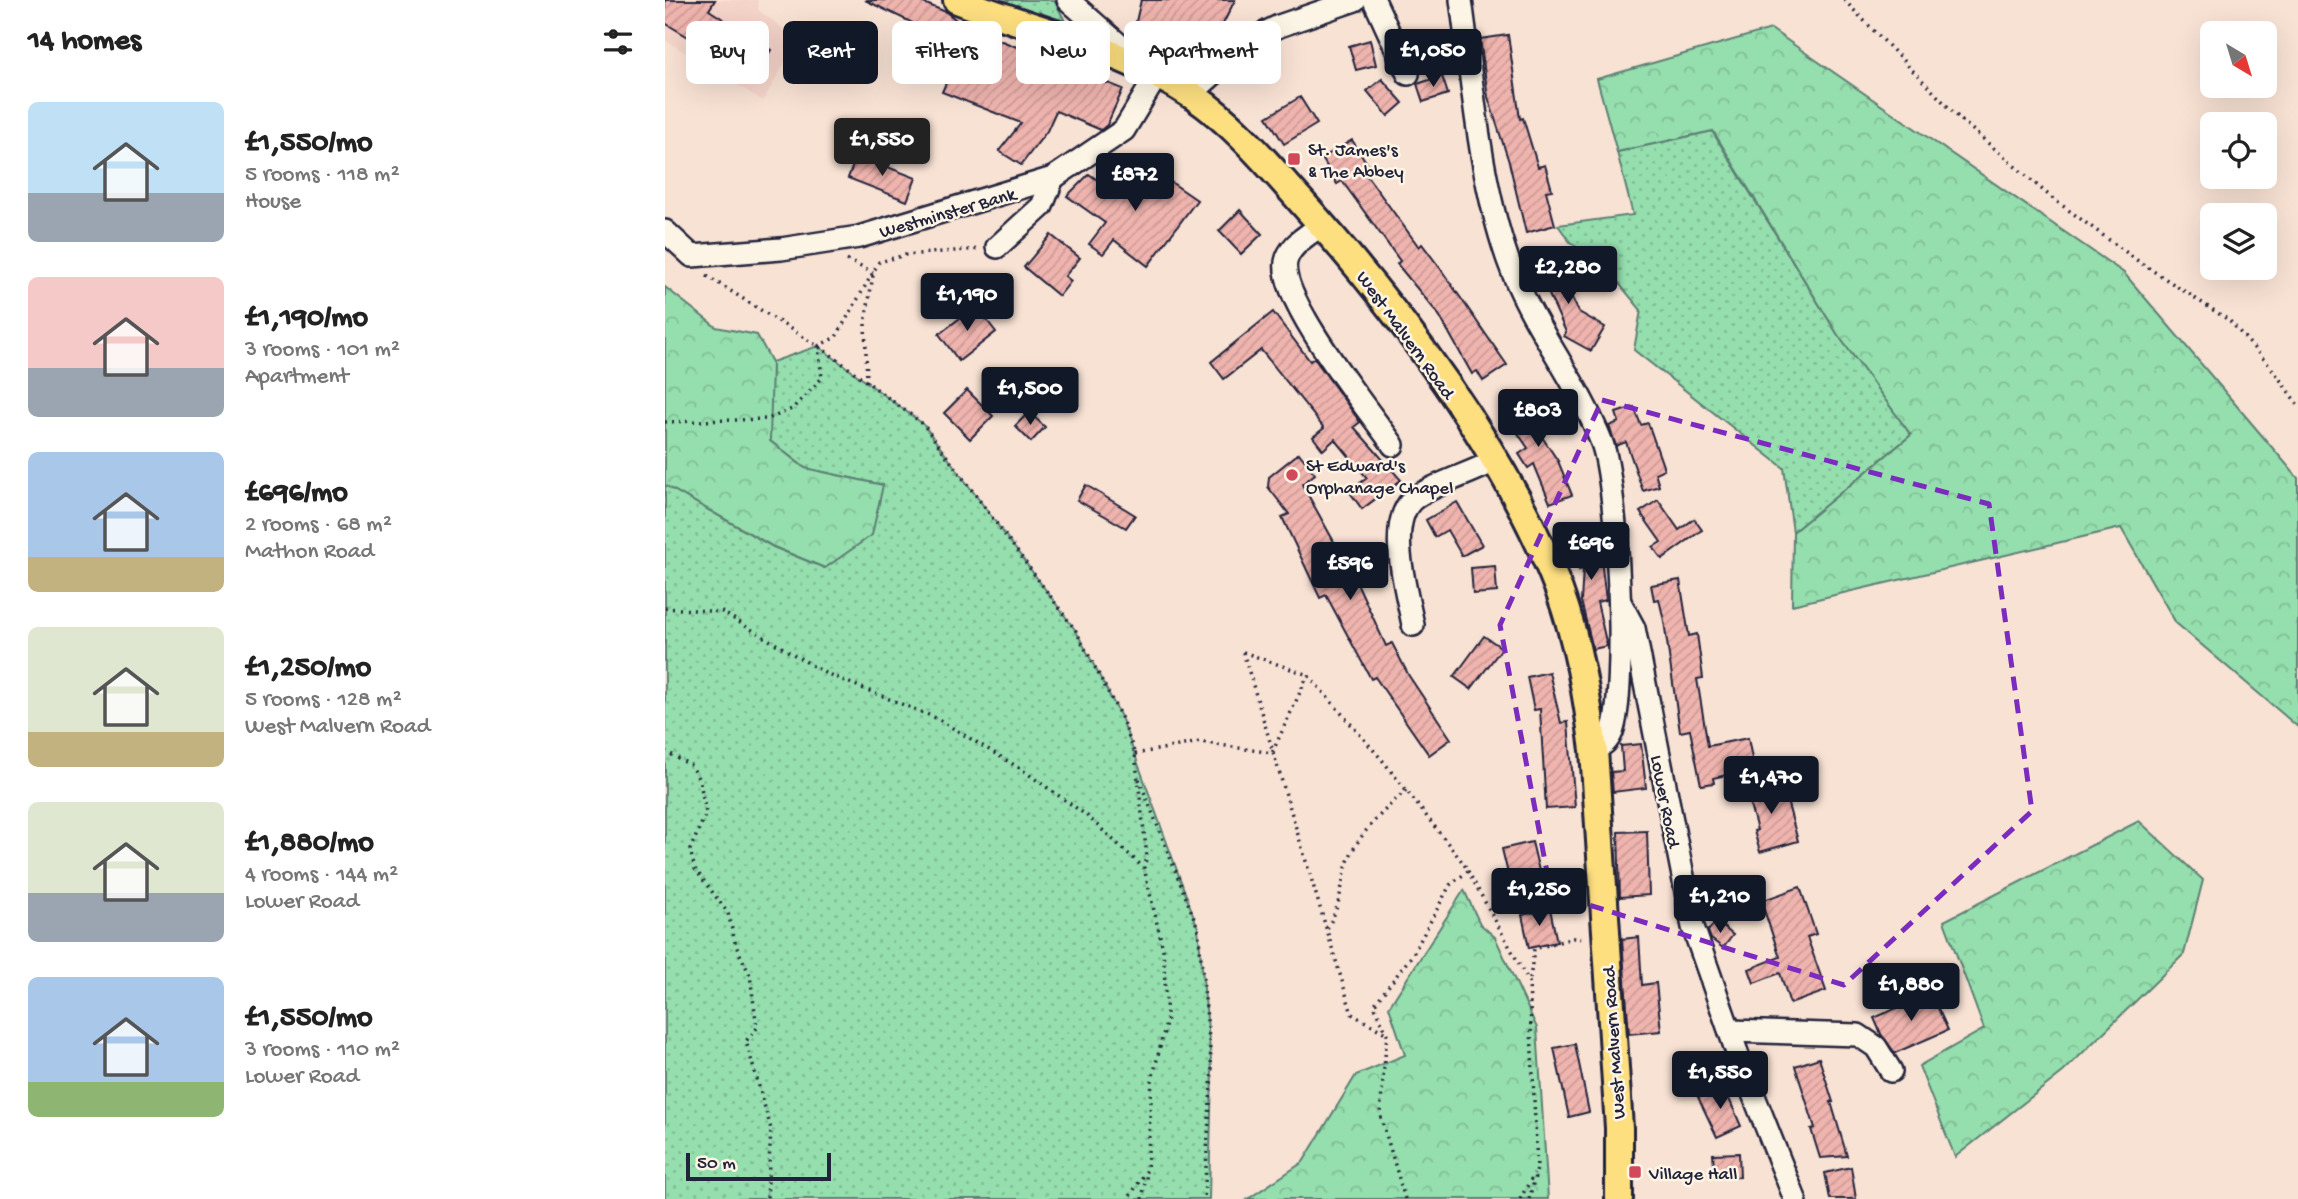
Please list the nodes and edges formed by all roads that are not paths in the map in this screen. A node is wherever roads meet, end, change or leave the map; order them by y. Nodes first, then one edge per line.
1 (957, 0) edge
2 (1068, 0) edge
3 (1355, 0) edge
4 (1374, 0) edge
5 (1461, 0) edge
6 (1124, 48) edge
7 (1124, 62) edge
8 (1408, 74) dead end
9 (1151, 84) edge
10 (1172, 84) edge
11 (1191, 94) junction
12 (1053, 178) junction
13 (1322, 225) junction
14 (665, 231) edge
15 (997, 247) road end
16 (1393, 445) dead end
17 (1494, 461) junction
18 (1618, 600) junction
19 (1413, 625) dead end
20 (1594, 750) junction
21 (1730, 1031) junction
22 (1891, 1071) dead end
23 (1619, 1199) edge
24 (1795, 1199) edge

1 - 7 main road, West Malvern Road
2 - 6 street
3 - 11 street
4 - 8 street
5 - 18 street
9 - 12 street, Westminster Bank
10 - 11 main road, West Malvern Road
11 - 13 main road, West Malvern Road
12 - 14 street, Westminster Bank
12 - 15 street
13 - 16 street
13 - 17 main road, West Malvern Road
17 - 19 street
17 - 20 main road, West Malvern Road
18 - 20 street
18 - 21 street, Lower Road
20 - 23 main road, West Malvern Road
21 - 22 street
21 - 24 street, Lower Road

